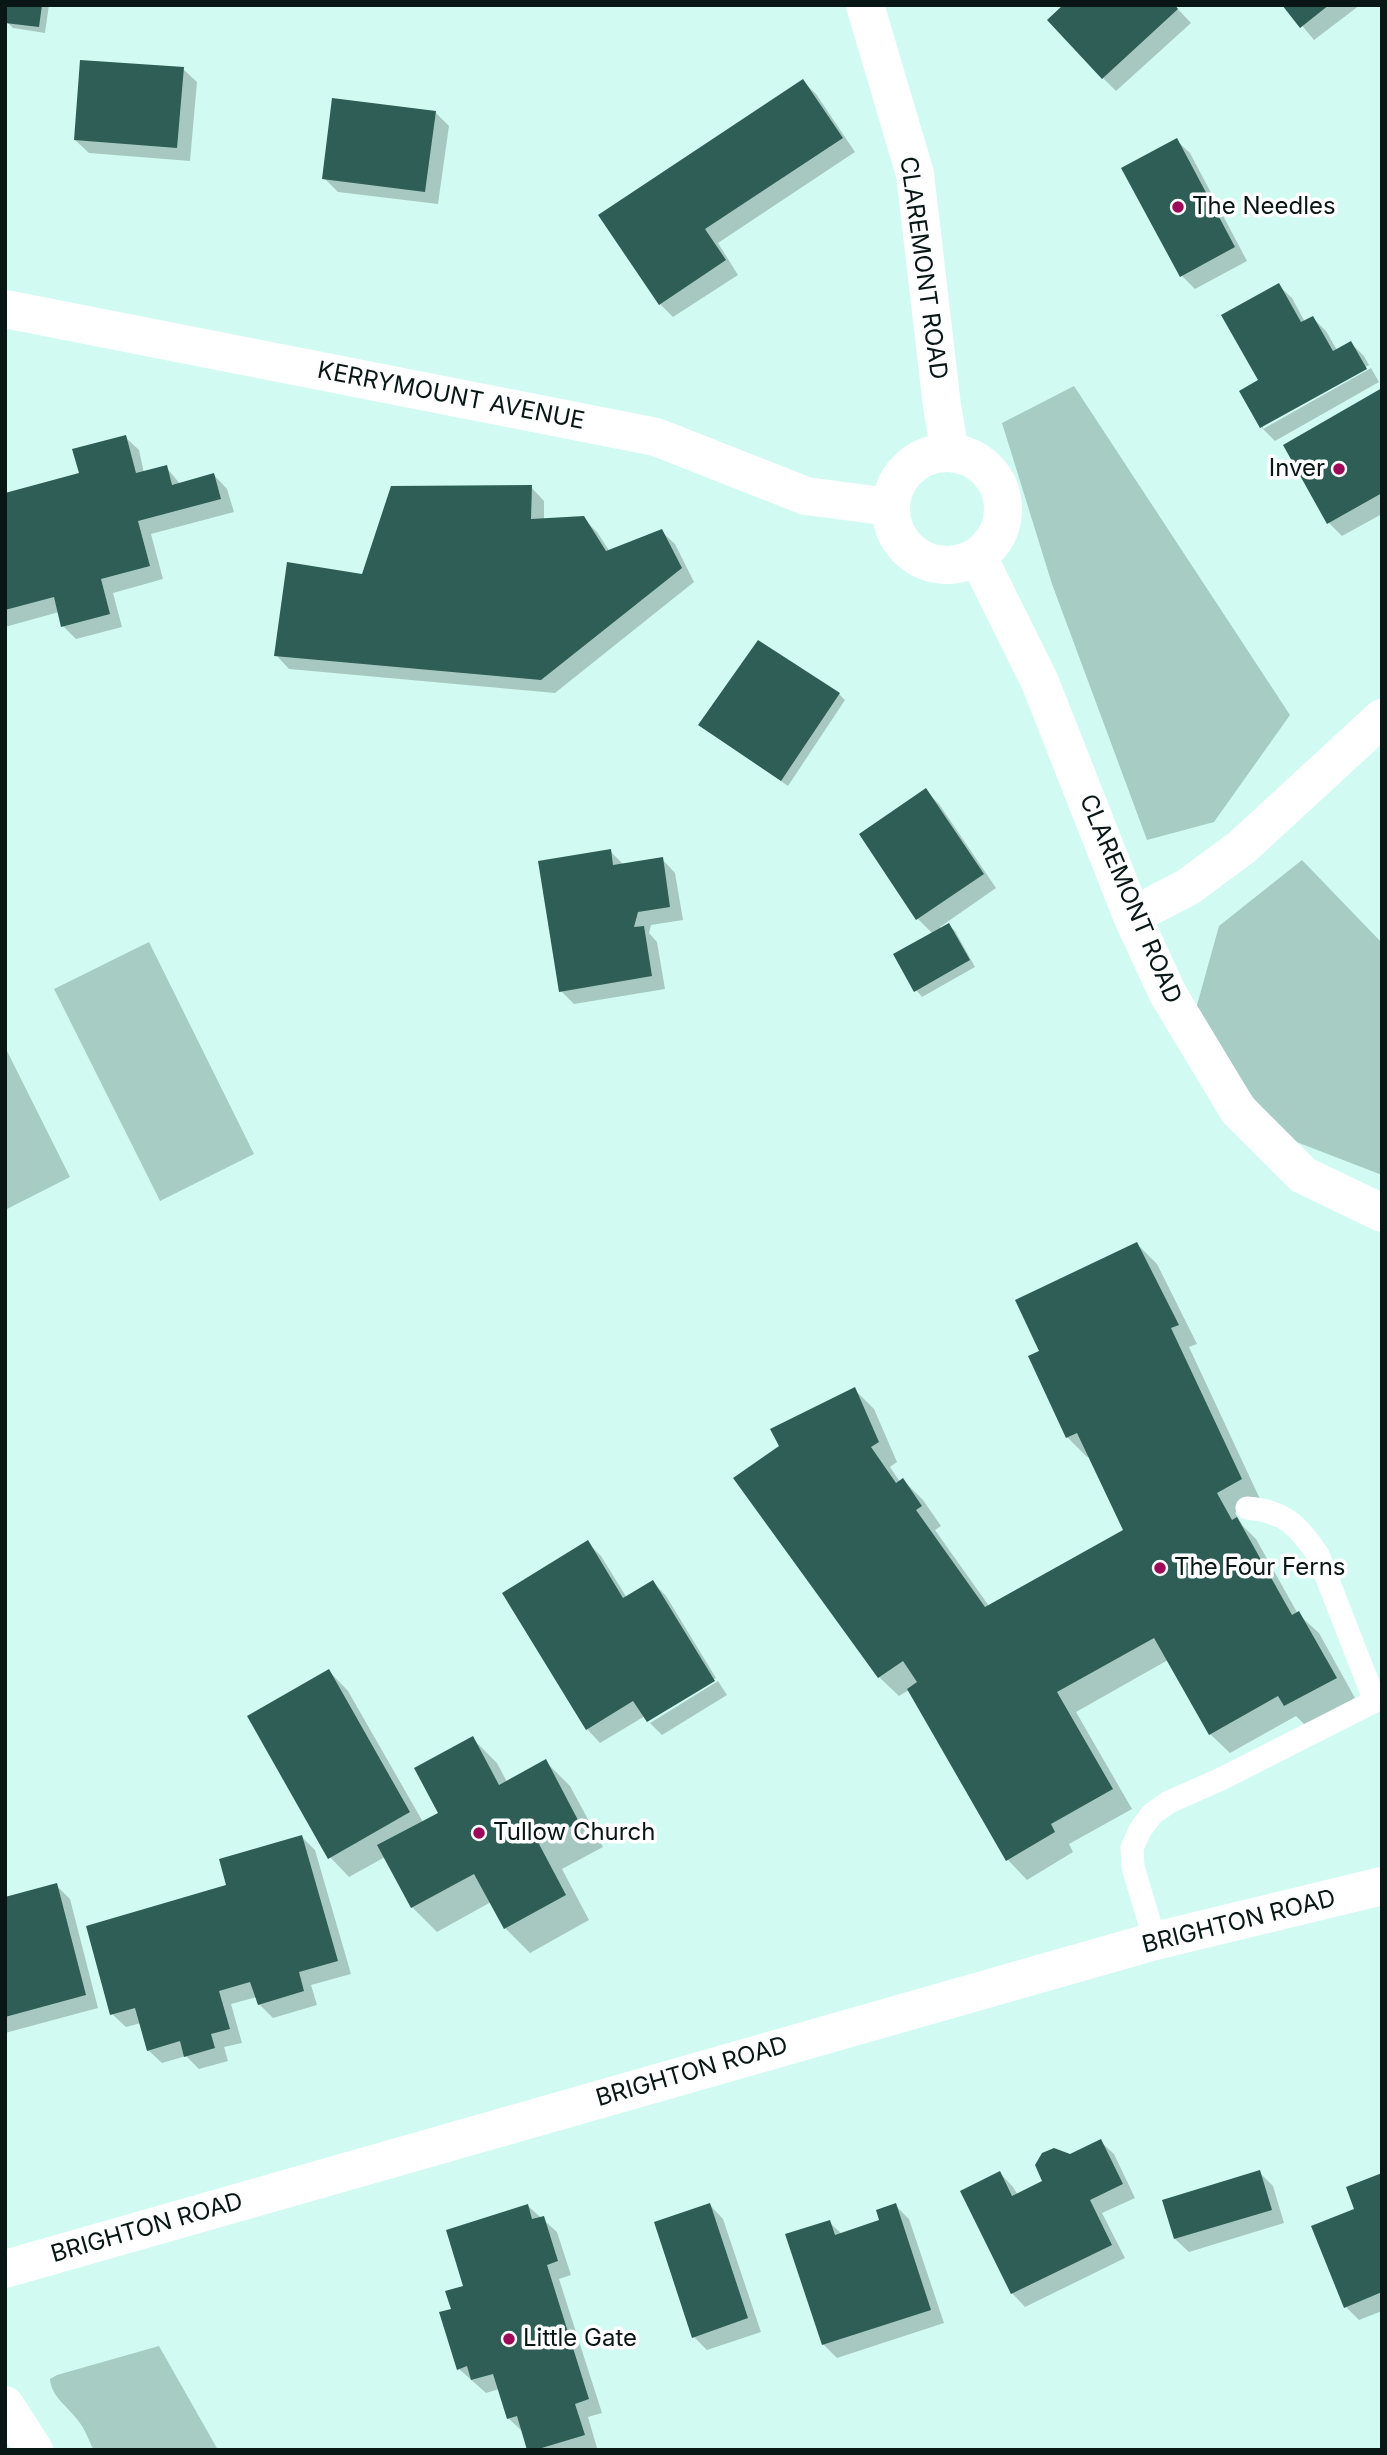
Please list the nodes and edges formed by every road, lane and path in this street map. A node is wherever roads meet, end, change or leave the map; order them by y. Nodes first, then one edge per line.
1 (865, 5) edge
2 (5, 309) edge
3 (950, 453) junction
4 (890, 507) junction
5 (978, 557) junction
6 (1382, 718) edge
7 (1132, 916) junction
8 (1382, 1213) edge
9 (1247, 1508) dead end
10 (1382, 1886) edge
11 (1155, 1941) junction
12 (5, 2269) edge
13 (5, 2405) edge
14 (34, 2450) edge

1 - 3 street, CLAREMONT ROAD
2 - 4 street, KERRYMOUNT AVENUE
3 - 4 street
3 - 5 street
4 - 5 street
5 - 7 street, CLAREMONT ROAD
6 - 7 street
7 - 8 street, CLAREMONT ROAD
9 - 11 lane
10 - 11 street, BRIGHTON ROAD
11 - 12 street, BRIGHTON ROAD
13 - 14 street

